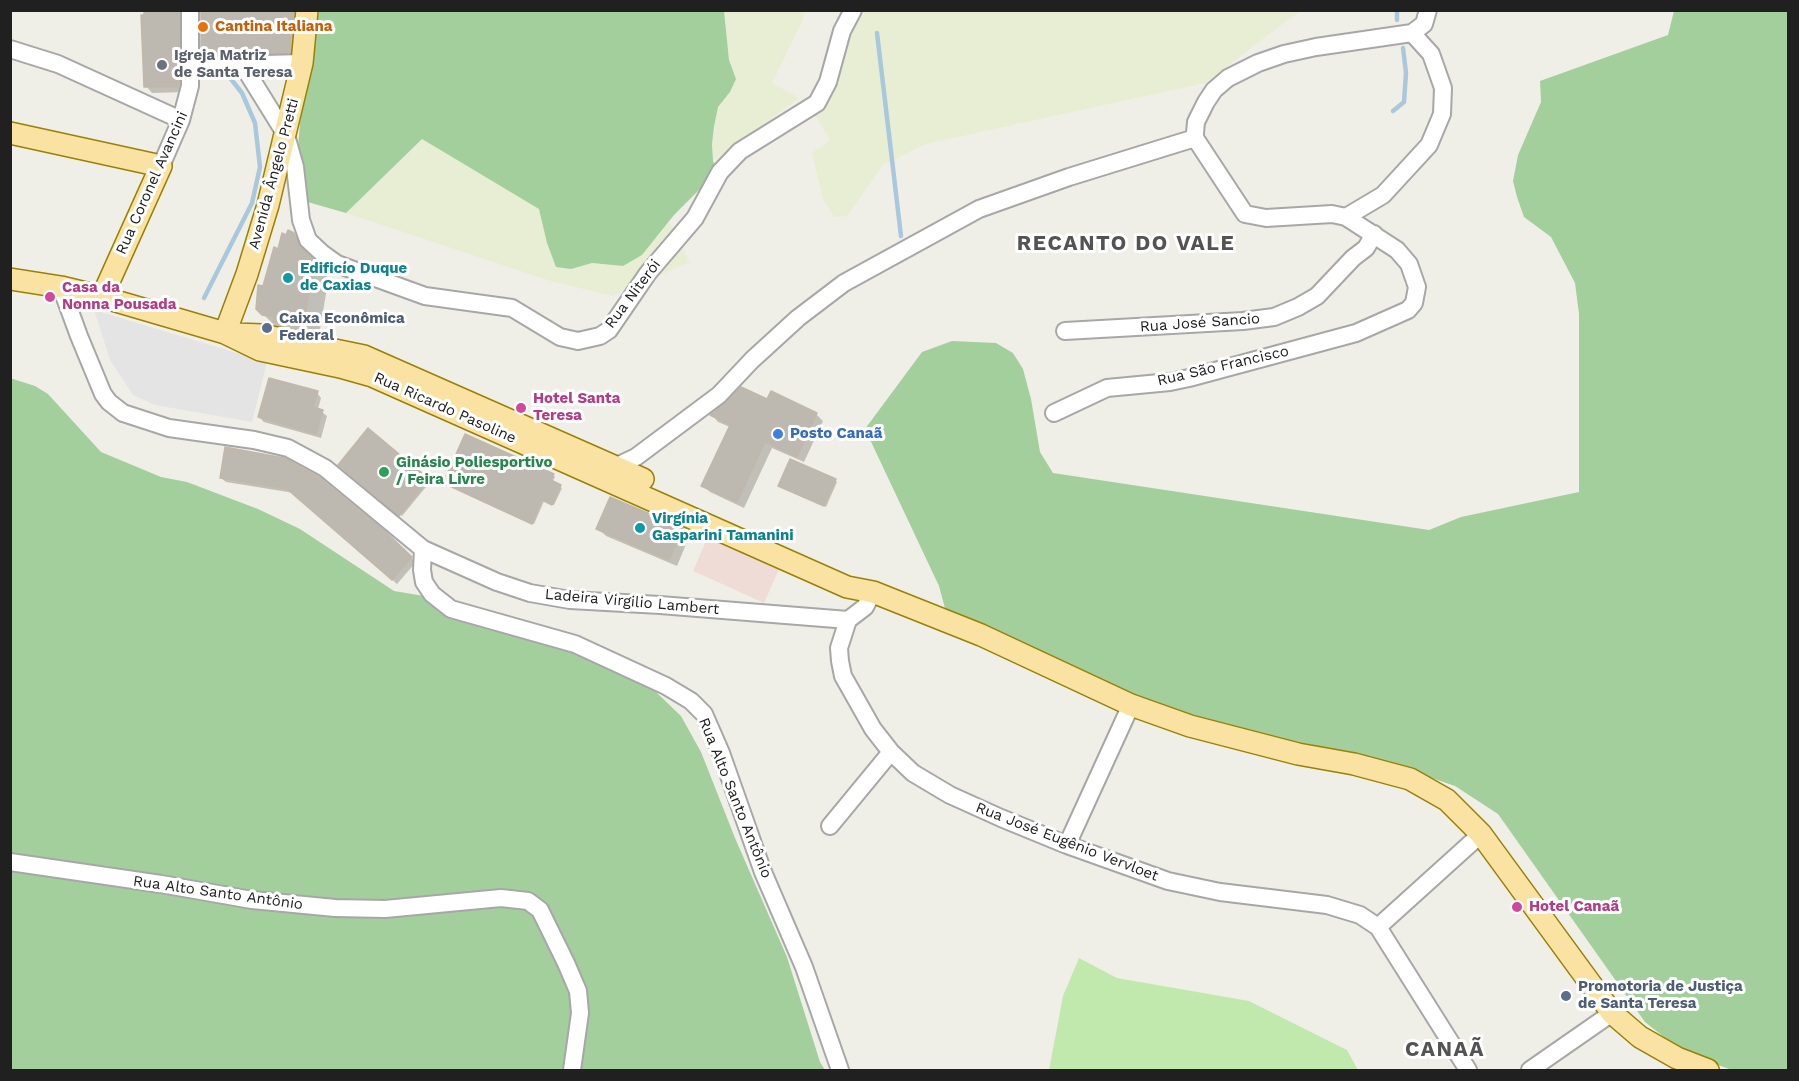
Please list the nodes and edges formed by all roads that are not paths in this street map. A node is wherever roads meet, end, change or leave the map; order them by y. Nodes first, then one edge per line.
1 (190, 10) edge
2 (307, 10) edge
3 (852, 10) edge
4 (1428, 10) edge
5 (1412, 33) junction
6 (10, 49) edge
7 (302, 63) junction
8 (230, 64) junction
9 (191, 66) junction
10 (181, 120) junction
11 (10, 134) edge
12 (286, 135) junction
13 (1195, 138) junction
14 (161, 166) junction
15 (1346, 217) junction
16 (1374, 234) junction
17 (10, 279) edge
18 (62, 287) junction
19 (102, 297) junction
20 (1065, 331) dead end
21 (225, 333) junction
22 (1054, 413) dead end
23 (615, 467) junction
24 (423, 549) junction
25 (873, 592) junction
26 (848, 620) junction
27 (1131, 705) junction
28 (891, 752) junction
29 (830, 826) dead end
30 (1481, 834) junction
31 (1067, 845) junction
32 (10, 862) edge
33 (1378, 927) junction
34 (1612, 1013) junction
35 (572, 1071) edge
36 (840, 1071) edge
37 (1468, 1071) edge
38 (1530, 1071) edge
39 (1708, 1071) edge

1 - 9 street, Rua Coronel Avancini
2 - 7 main road, Avenida Ângelo Pretti
3 - 12 street, Rua Niterói
4 - 5 street
5 - 13 street
5 - 15 street
6 - 10 street
7 - 8 street
7 - 12 main road, Avenida Ângelo Pretti
8 - 9 street
8 - 12 street, Rua Niterói
9 - 10 street, Rua Coronel Avancini
10 - 14 street, Rua Coronel Avancini
11 - 14 main road
12 - 21 main road, Avenida Ângelo Pretti
13 - 15 street
13 - 23 street
14 - 19 main road, Rua Coronel Avancini
15 - 16 street
16 - 20 street, Rua José Sancio
16 - 22 street, Rua São Francisco
17 - 18 main road
18 - 19 main road
18 - 24 street, Ladeira Virgilio Lambert
19 - 21 main road
21 - 23 main road, Rua Ricardo Pasoline
21 - 25 main road, Rua Ricardo Pasoline
23 - 25 main road, Rua Ricardo Pasoline
24 - 26 street, Ladeira Virgilio Lambert
24 - 36 street, Rua Alto Santo Antônio
25 - 26 street, Rua José Eugênio Vervloet
25 - 27 main road
26 - 28 street, Rua José Eugênio Vervloet
27 - 30 main road
27 - 31 street
28 - 29 street
28 - 31 street, Rua José Eugênio Vervloet
30 - 33 street
30 - 34 main road
31 - 33 street, Rua José Eugênio Vervloet
32 - 35 street, Rua Alto Santo Antônio
33 - 37 street, Rua José Eugênio Vervloet
34 - 38 street
34 - 39 main road

